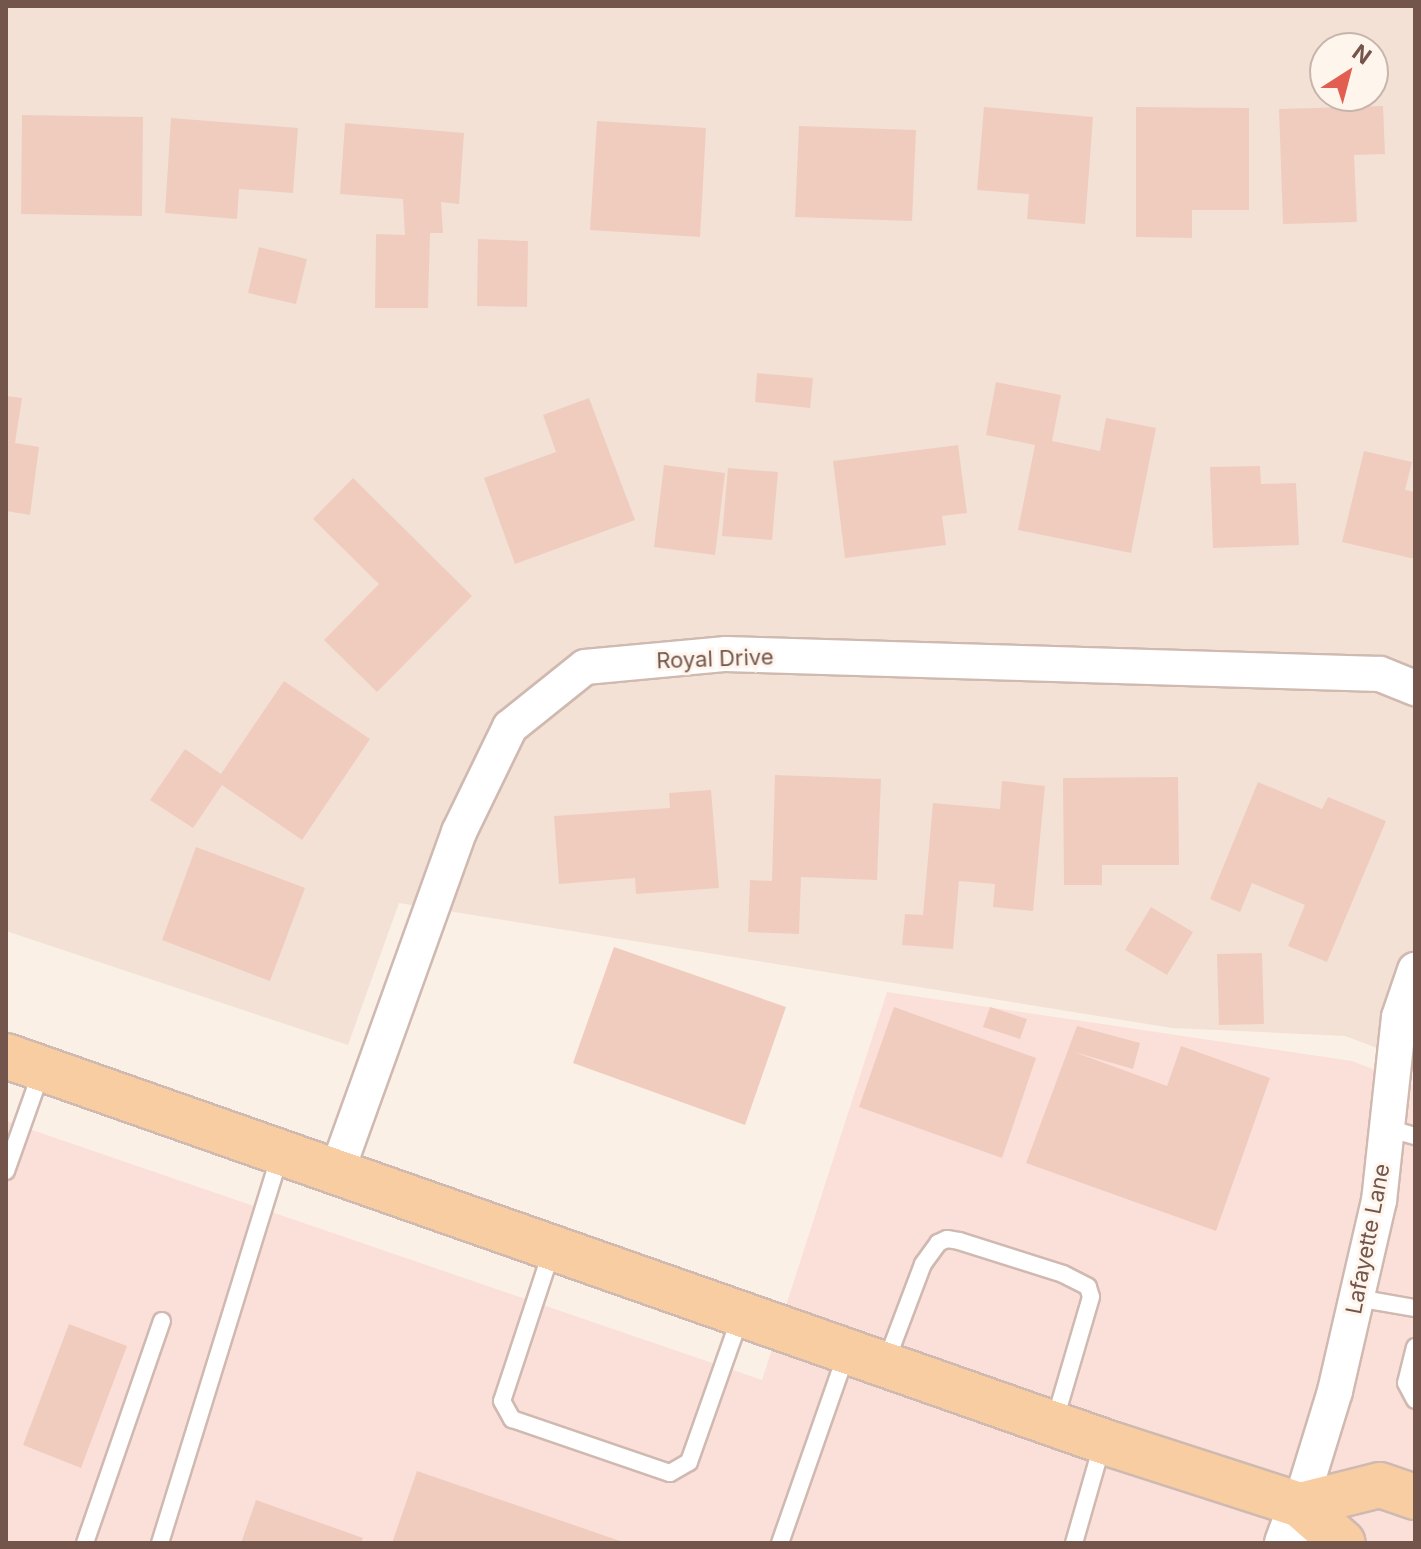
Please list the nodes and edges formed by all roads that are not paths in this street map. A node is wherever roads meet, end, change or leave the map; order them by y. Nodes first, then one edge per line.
1 (1415, 688) edge
2 (1415, 970) edge
3 (24, 1062) edge
4 (1401, 1132) edge
5 (281, 1151) junction
6 (6, 1171) edge
7 (337, 1171) junction
8 (553, 1248) junction
9 (1357, 1298) junction
10 (1415, 1308) edge
11 (742, 1313) junction
12 (162, 1321) dead end
13 (1415, 1347) edge
14 (866, 1357) junction
15 (1415, 1400) edge
16 (1054, 1424) junction
17 (1103, 1441) junction
18 (1415, 1497) edge
19 (1293, 1524) edge
20 (85, 1543) edge
21 (160, 1543) edge
22 (780, 1543) edge
23 (1074, 1543) edge
24 (1343, 1543) edge

1 - 7 street, Royal Drive
2 - 4 street, Lafayette Lane
3 - 5 main road
3 - 6 lane
4 - 9 street, Lafayette Lane
5 - 7 main road
5 - 21 lane
7 - 8 main road
8 - 11 main road
8 - 11 lane
9 - 10 lane
9 - 19 street, Lafayette Lane
11 - 14 main road
12 - 20 lane
13 - 15 lane
14 - 16 main road
14 - 16 lane
14 - 22 lane
16 - 17 main road
17 - 19 main road
17 - 23 lane
18 - 19 main road
19 - 24 main road

